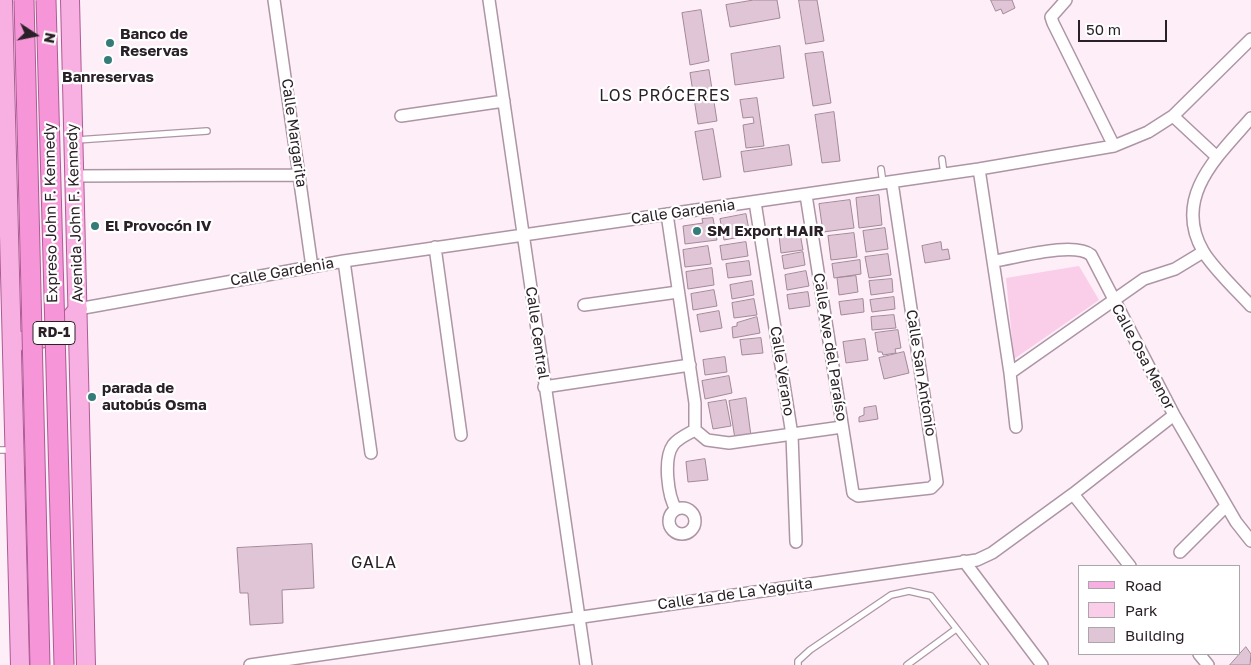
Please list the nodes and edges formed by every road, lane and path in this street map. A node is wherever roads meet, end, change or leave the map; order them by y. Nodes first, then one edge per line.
1 (3, 0) edge
2 (24, 0) edge
3 (46, 0) edge
4 (70, 0) edge
5 (274, 0) edge
6 (490, 0) edge
7 (1066, 0) edge
8 (1251, 39) edge
9 (504, 101) junction
10 (401, 116) dead end
11 (1173, 116) junction
12 (1251, 118) edge
13 (207, 131) dead end
14 (72, 140) junction
15 (1114, 146) junction
16 (1217, 157) junction
17 (942, 159) dead end
18 (881, 169) dead end
19 (979, 169) junction
20 (944, 174) junction
21 (300, 175) junction
22 (74, 176) junction
23 (887, 183) junction
24 (806, 195) junction
25 (755, 202) junction
26 (667, 214) junction
27 (524, 234) junction
28 (435, 247) junction
29 (9, 250) junction
30 (76, 252) junction
31 (1203, 252) junction
32 (344, 261) junction
33 (994, 261) junction
34 (312, 267) junction
35 (678, 292) junction
36 (1249, 299) edge
37 (1113, 300) junction
38 (584, 305) dead end
39 (78, 309) junction
40 (6, 316) edge
41 (6, 341) edge
42 (690, 365) junction
43 (1010, 373) junction
44 (544, 387) junction
45 (79, 395) junction
46 (13, 401) junction
47 (1174, 415) junction
48 (1016, 427) dead end
49 (842, 428) junction
50 (695, 430) junction
51 (792, 435) junction
52 (461, 436) dead end
53 (7, 450) edge
54 (371, 452) dead end
55 (1073, 494) junction
56 (858, 496) joint
57 (1226, 506) junction
58 (676, 509) dead end
59 (1251, 541) edge
60 (796, 542) dead end
61 (1180, 552) dead end
62 (964, 561) junction
63 (1129, 565) edge
64 (578, 617) junction
65 (956, 628) junction
66 (1200, 655) edge
67 (20, 665) edge
68 (40, 665) edge
69 (64, 665) edge
70 (86, 665) edge
71 (250, 665) edge
72 (586, 665) edge
73 (798, 665) edge
74 (907, 665) edge
75 (985, 665) edge
76 (1042, 665) edge
77 (1208, 665) edge

1 - 29 main road, RD-1
2 - 68 highway, Expreso John F. Kennedy / RD-1, bridge
3 - 69 highway, Expreso John F. Kennedy / RD-1, bridge
4 - 14 main road, Avenida John F. Kennedy
5 - 21 street, Calle Margarita
6 - 9 street, Calle Central
7 - 15 street
8 - 11 street, Calle Gardenia
9 - 10 street
9 - 27 street, Calle Central
11 - 15 street, Calle Gardenia
11 - 16 street
12 - 16 street
13 - 14 lane
14 - 22 main road, Avenida John F. Kennedy
15 - 19 street, Calle Gardenia
16 - 31 street
17 - 20 lane
18 - 23 lane
19 - 20 street, Calle Gardenia
19 - 33 street
20 - 23 street, Calle Gardenia
21 - 22 street
21 - 34 street, Calle Margarita
22 - 30 main road, Avenida John F. Kennedy
23 - 24 street, Calle Gardenia
23 - 56 street, Calle San Antonio
24 - 25 street, Calle Gardenia
24 - 49 street, Calle Ave del Paraíso
25 - 26 street, Calle Gardenia
25 - 51 street, Calle Verano
26 - 27 street, Calle Gardenia
26 - 35 street
27 - 28 street, Calle Gardenia
27 - 44 street, Calle Central
28 - 32 street, Calle Gardenia
28 - 52 street
29 - 30 main road
29 - 40 main road, RD-1
30 - 39 main road, Avenida John F. Kennedy
31 - 36 street
31 - 37 street
32 - 34 street, Calle Gardenia
32 - 54 street
33 - 37 street, Calle Osa Menor
33 - 43 street
34 - 39 street, Calle Gardenia
35 - 38 street
35 - 42 street
37 - 43 street
37 - 47 street, Calle Osa Menor
39 - 40 main road
39 - 41 main road
39 - 45 main road, Avenida John F. Kennedy
40 - 41 main road, RD-1
41 - 46 main road, RD-1
42 - 44 street
42 - 50 street
43 - 48 street
44 - 64 street, Calle Central
45 - 46 main road
45 - 70 main road, Avenida John F. Kennedy
46 - 53 main road, RD-1
47 - 55 street, Calle 1a de La Yaguita
47 - 57 street, Calle Osa Menor
49 - 51 street
49 - 56 street, Calle Ave del Paraíso
50 - 51 street
50 - 58 street
51 - 60 street, Calle Verano
53 - 67 main road, RD-1
55 - 62 street, Calle 1a de La Yaguita
55 - 63 street
57 - 59 street, Calle Osa Menor
57 - 61 street
62 - 64 street, Calle 1a de La Yaguita
62 - 76 street
64 - 71 street, Calle 1a de La Yaguita
64 - 72 street, Calle Central
65 - 73 lane
65 - 74 lane
65 - 75 lane
66 - 77 street

